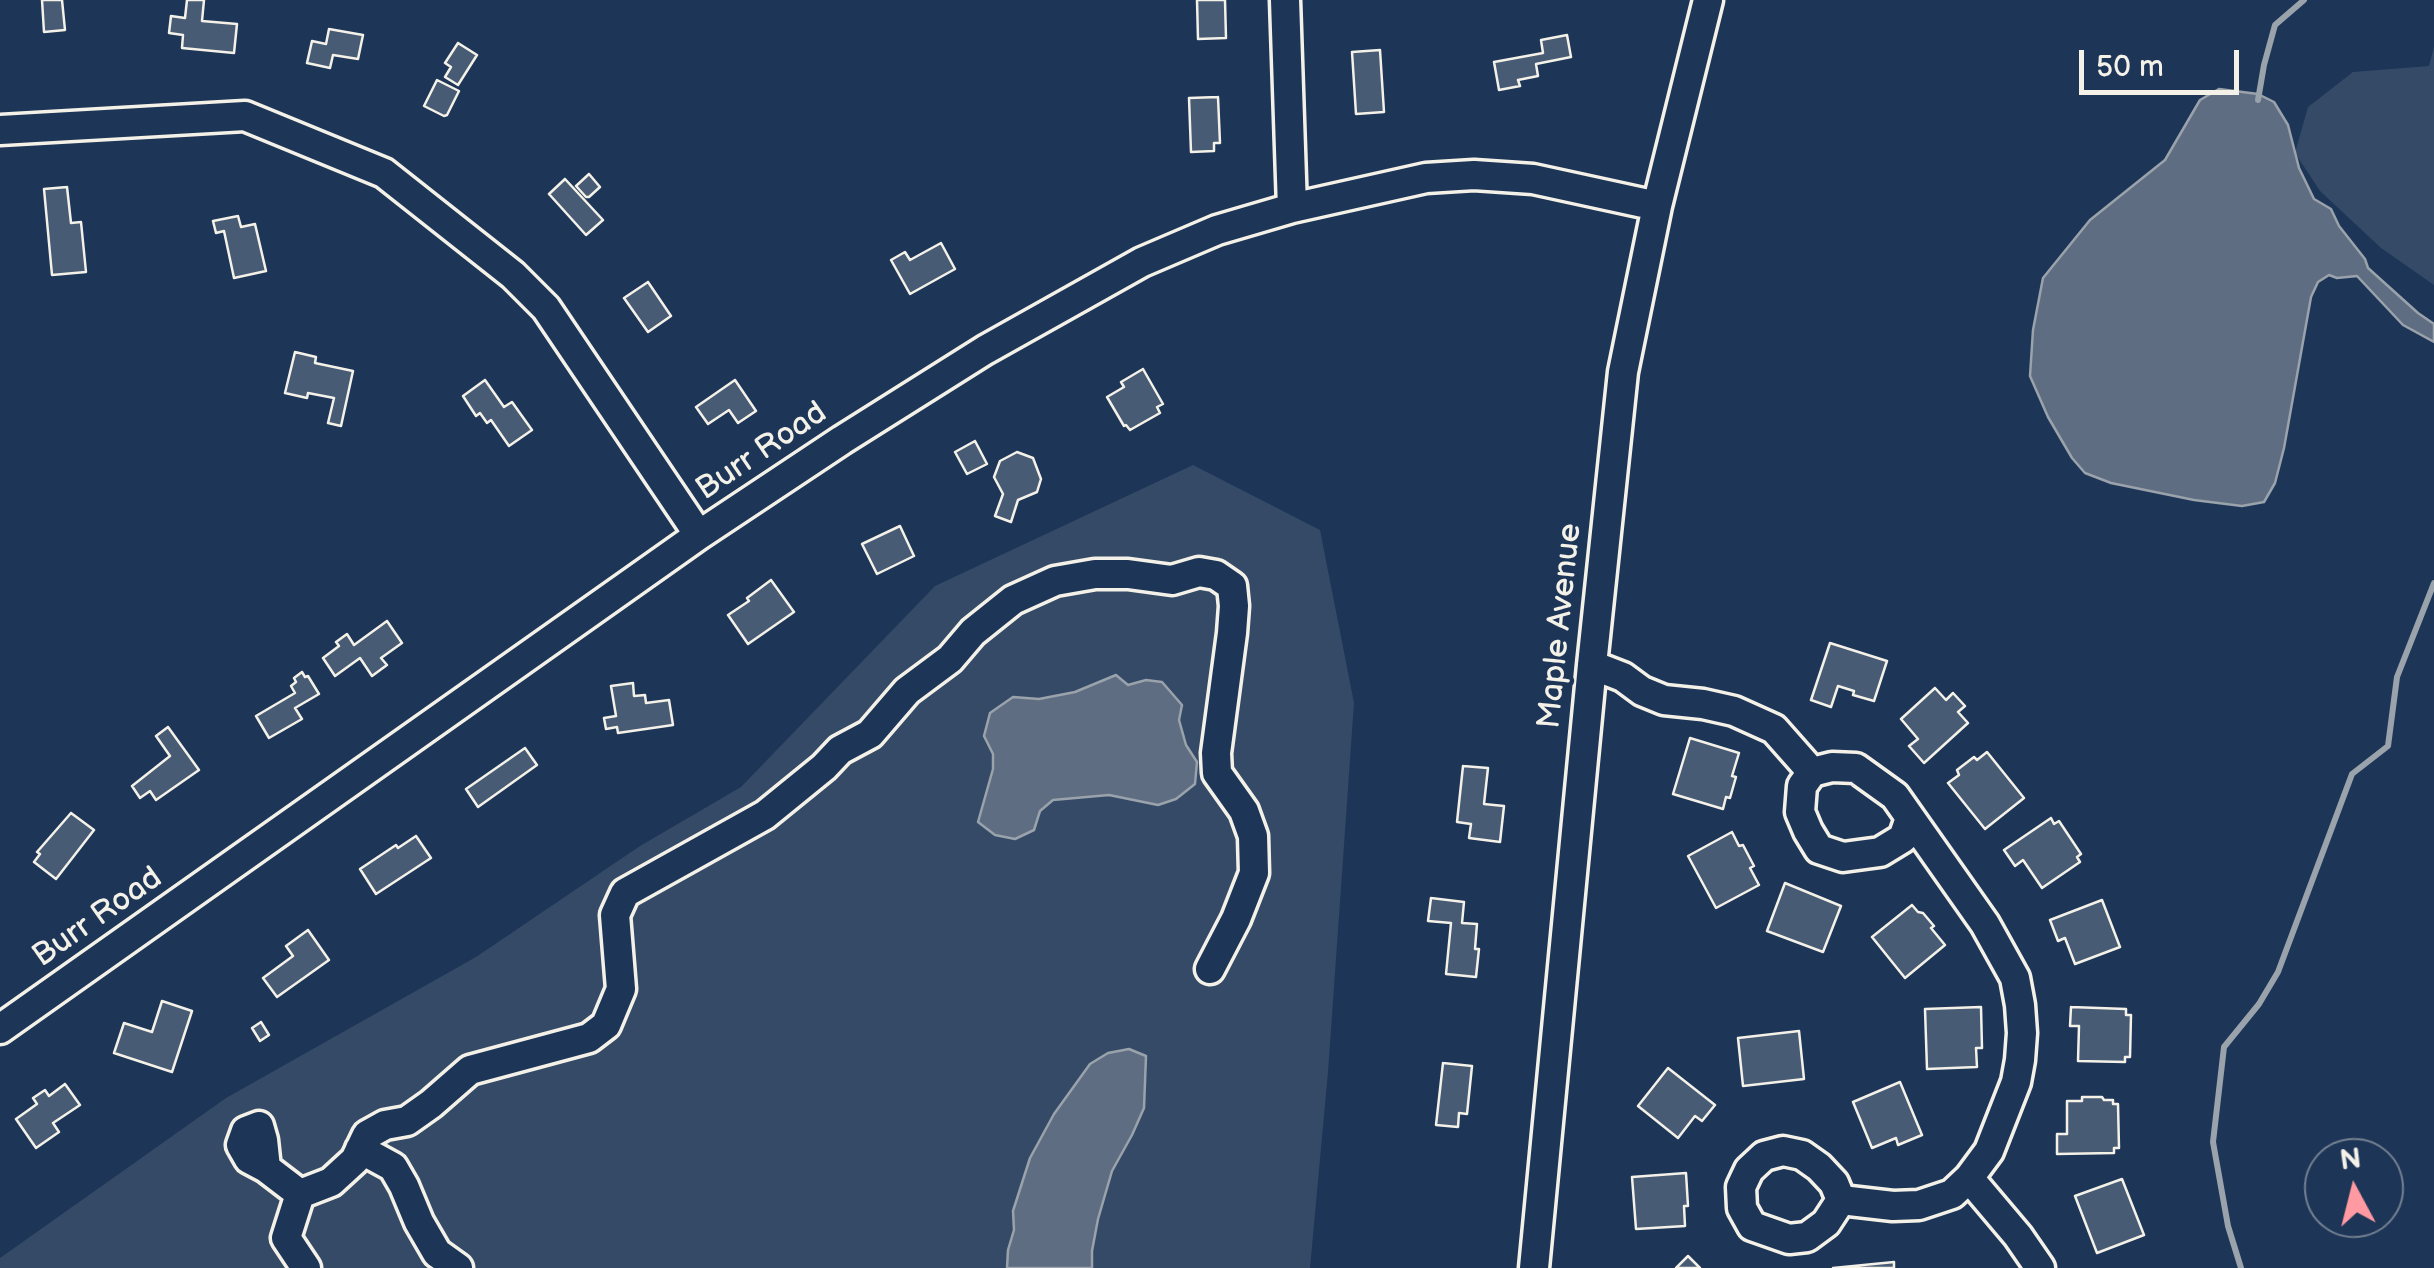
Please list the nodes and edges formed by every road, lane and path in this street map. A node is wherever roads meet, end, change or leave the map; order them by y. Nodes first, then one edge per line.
1 (1285, 0) edge
2 (1708, 0) edge
3 (0, 130) edge
4 (1657, 206) junction
5 (1292, 208) junction
6 (700, 535) junction
7 (1592, 666) junction
8 (1812, 772) junction
9 (1910, 818) junction
10 (1210, 969) dead end
11 (0, 1029) edge
12 (360, 1149) junction
13 (266, 1168) dead end
14 (1970, 1178) junction
15 (300, 1194) junction
16 (1841, 1200) dead end
17 (286, 1238) junction
18 (280, 1268) edge
19 (306, 1268) edge
20 (458, 1268) edge
21 (1534, 1268) edge
22 (2040, 1268) edge

1 - 5 street
2 - 4 street, Maple Avenue
3 - 6 street
4 - 5 street, Burr Road
4 - 7 street, Maple Avenue
5 - 6 street, Burr Road
6 - 11 street, Burr Road
7 - 8 street
7 - 21 street, Maple Avenue
8 - 9 street
8 - 9 street
9 - 14 street
10 - 12 street
12 - 15 street
12 - 20 street
13 - 15 street
14 - 16 street
14 - 22 street
15 - 17 street
17 - 18 street
17 - 19 street

